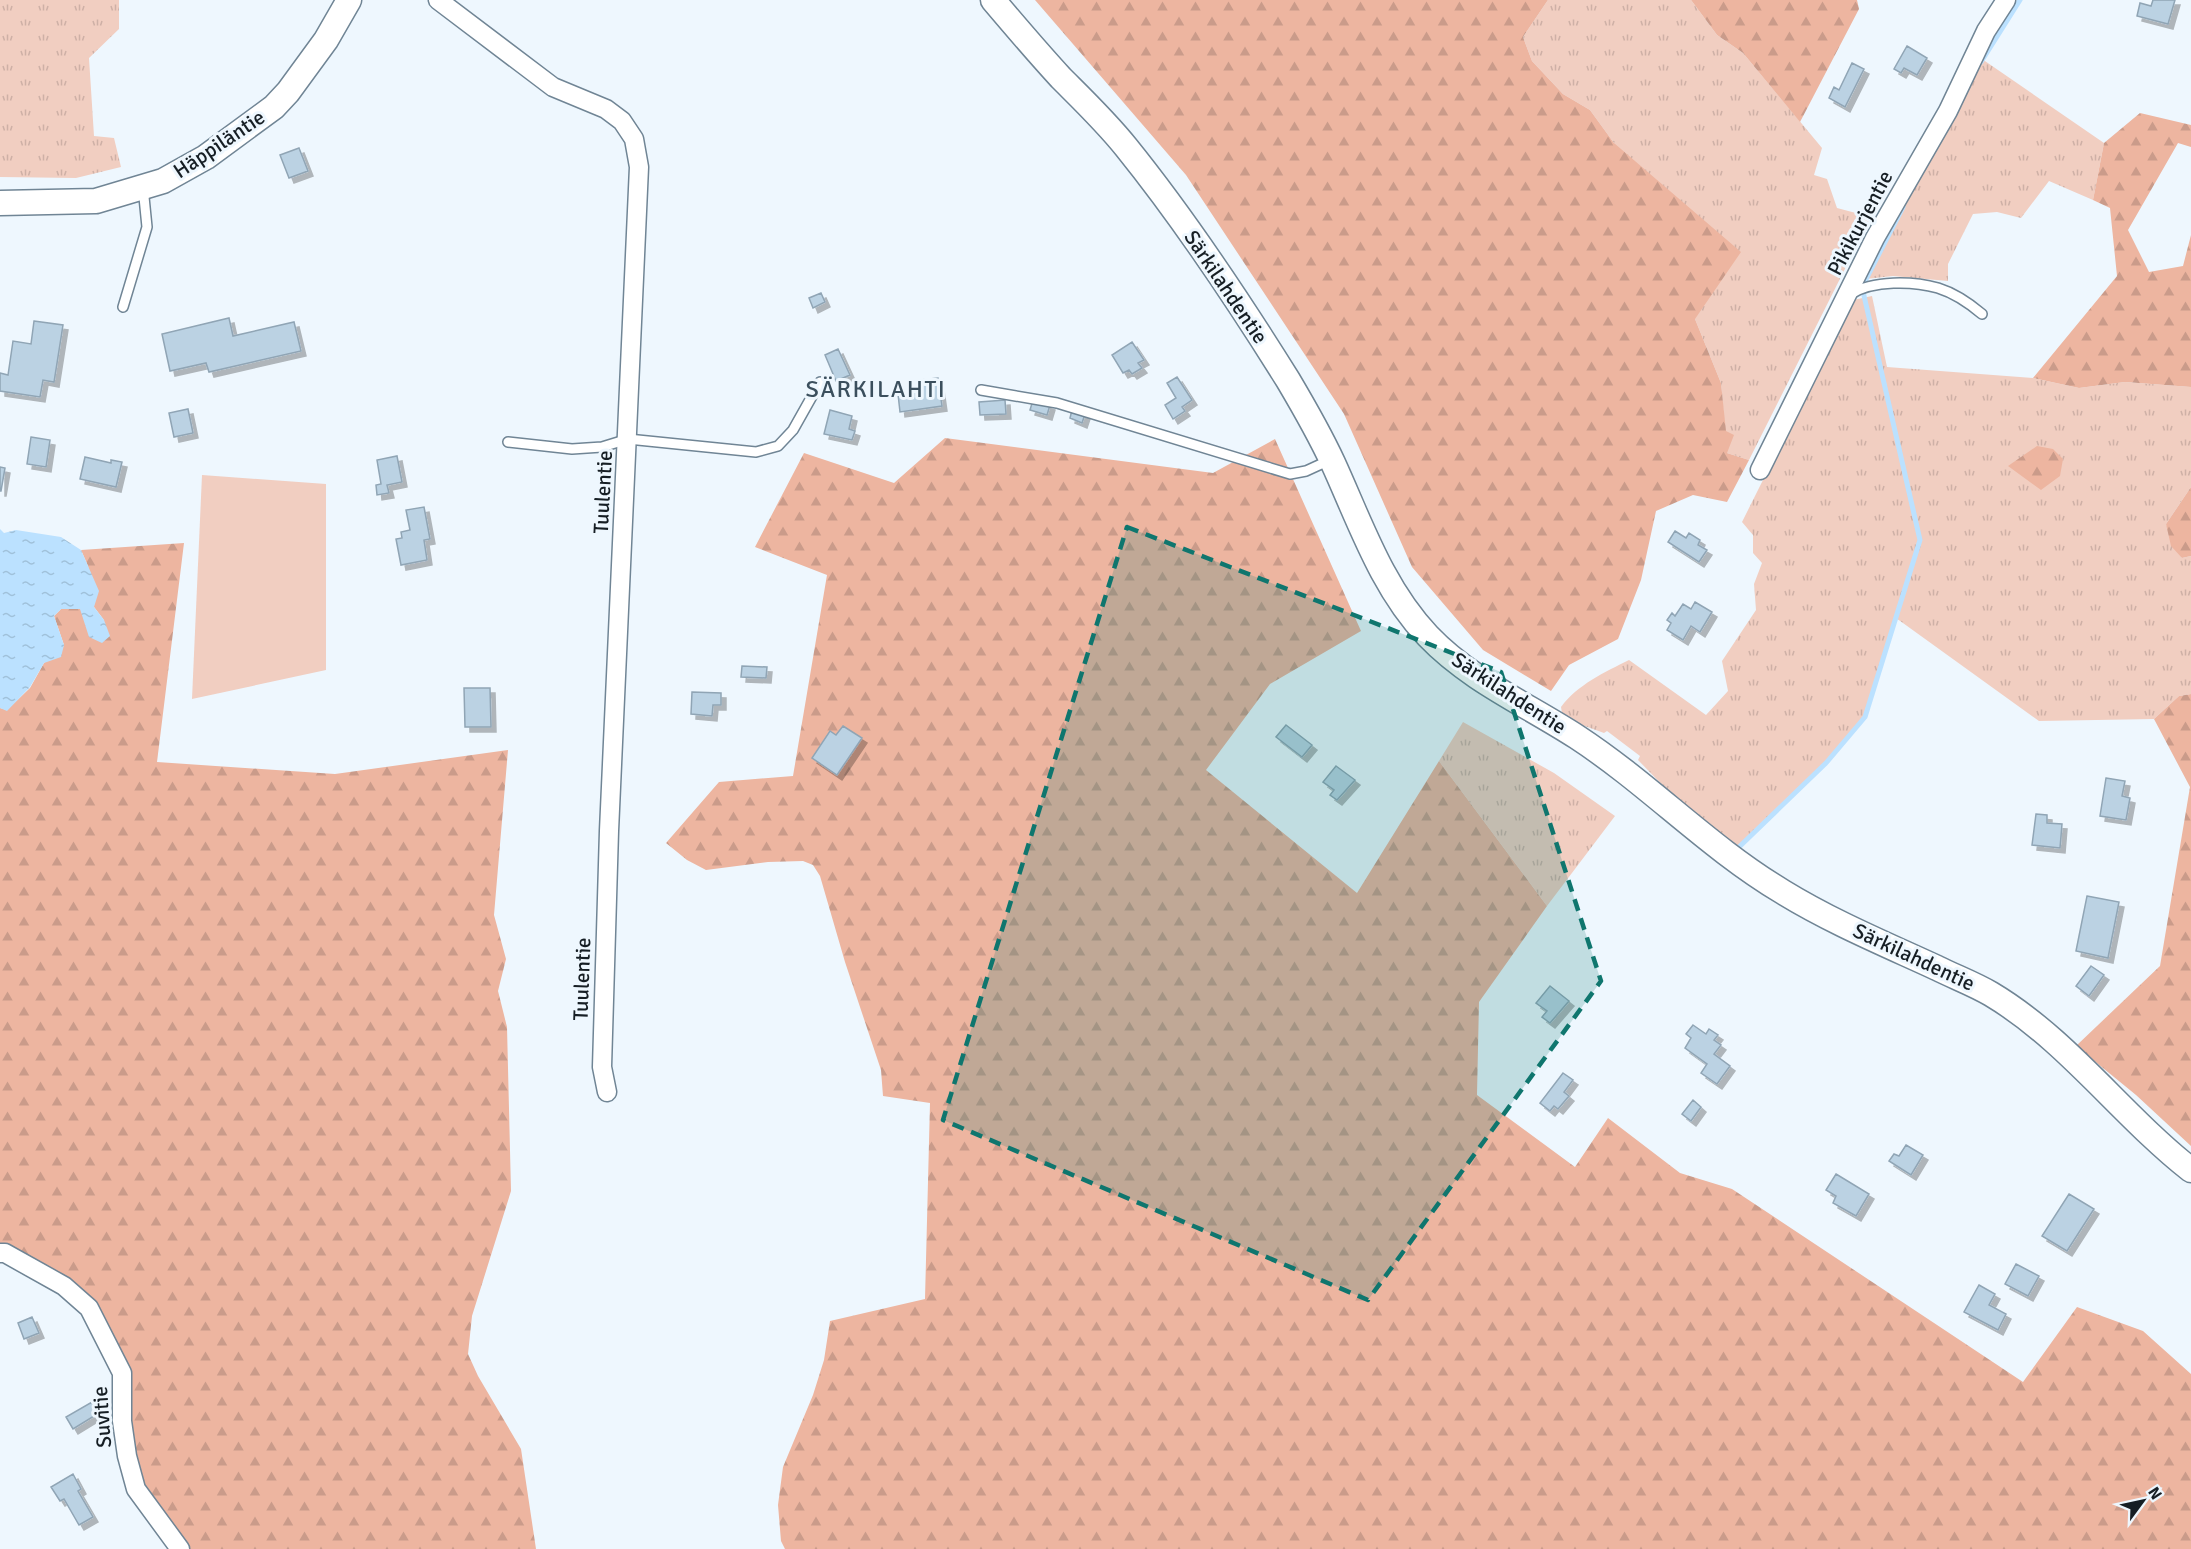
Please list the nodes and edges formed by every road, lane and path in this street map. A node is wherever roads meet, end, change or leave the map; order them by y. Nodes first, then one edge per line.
1 (349, 0) edge
2 (438, 0) edge
3 (993, 0) edge
4 (2006, 0) edge
5 (143, 187) junction
6 (0, 204) edge
7 (1846, 296) junction
8 (123, 307) dead end
9 (1982, 314) dead end
10 (820, 382) dead end
11 (981, 390) dead end
12 (628, 439) junction
13 (508, 442) dead end
14 (1332, 459) junction
15 (1760, 470) dead end
16 (607, 1092) dead end
17 (2191, 1170) edge
18 (0, 1252) edge
19 (180, 1549) edge

1 - 5 street, Häppiläntie
2 - 12 street, Tuulentie
3 - 14 street, Särkilahdentie
4 - 7 street, Pikikurjentie
5 - 6 street, Häppiläntie
5 - 8 lane
7 - 9 lane
7 - 15 street, Pikikurjentie
10 - 12 lane
11 - 14 lane
12 - 13 lane
12 - 16 street, Tuulentie
14 - 17 street, Särkilahdentie
18 - 19 street, Suvitie

